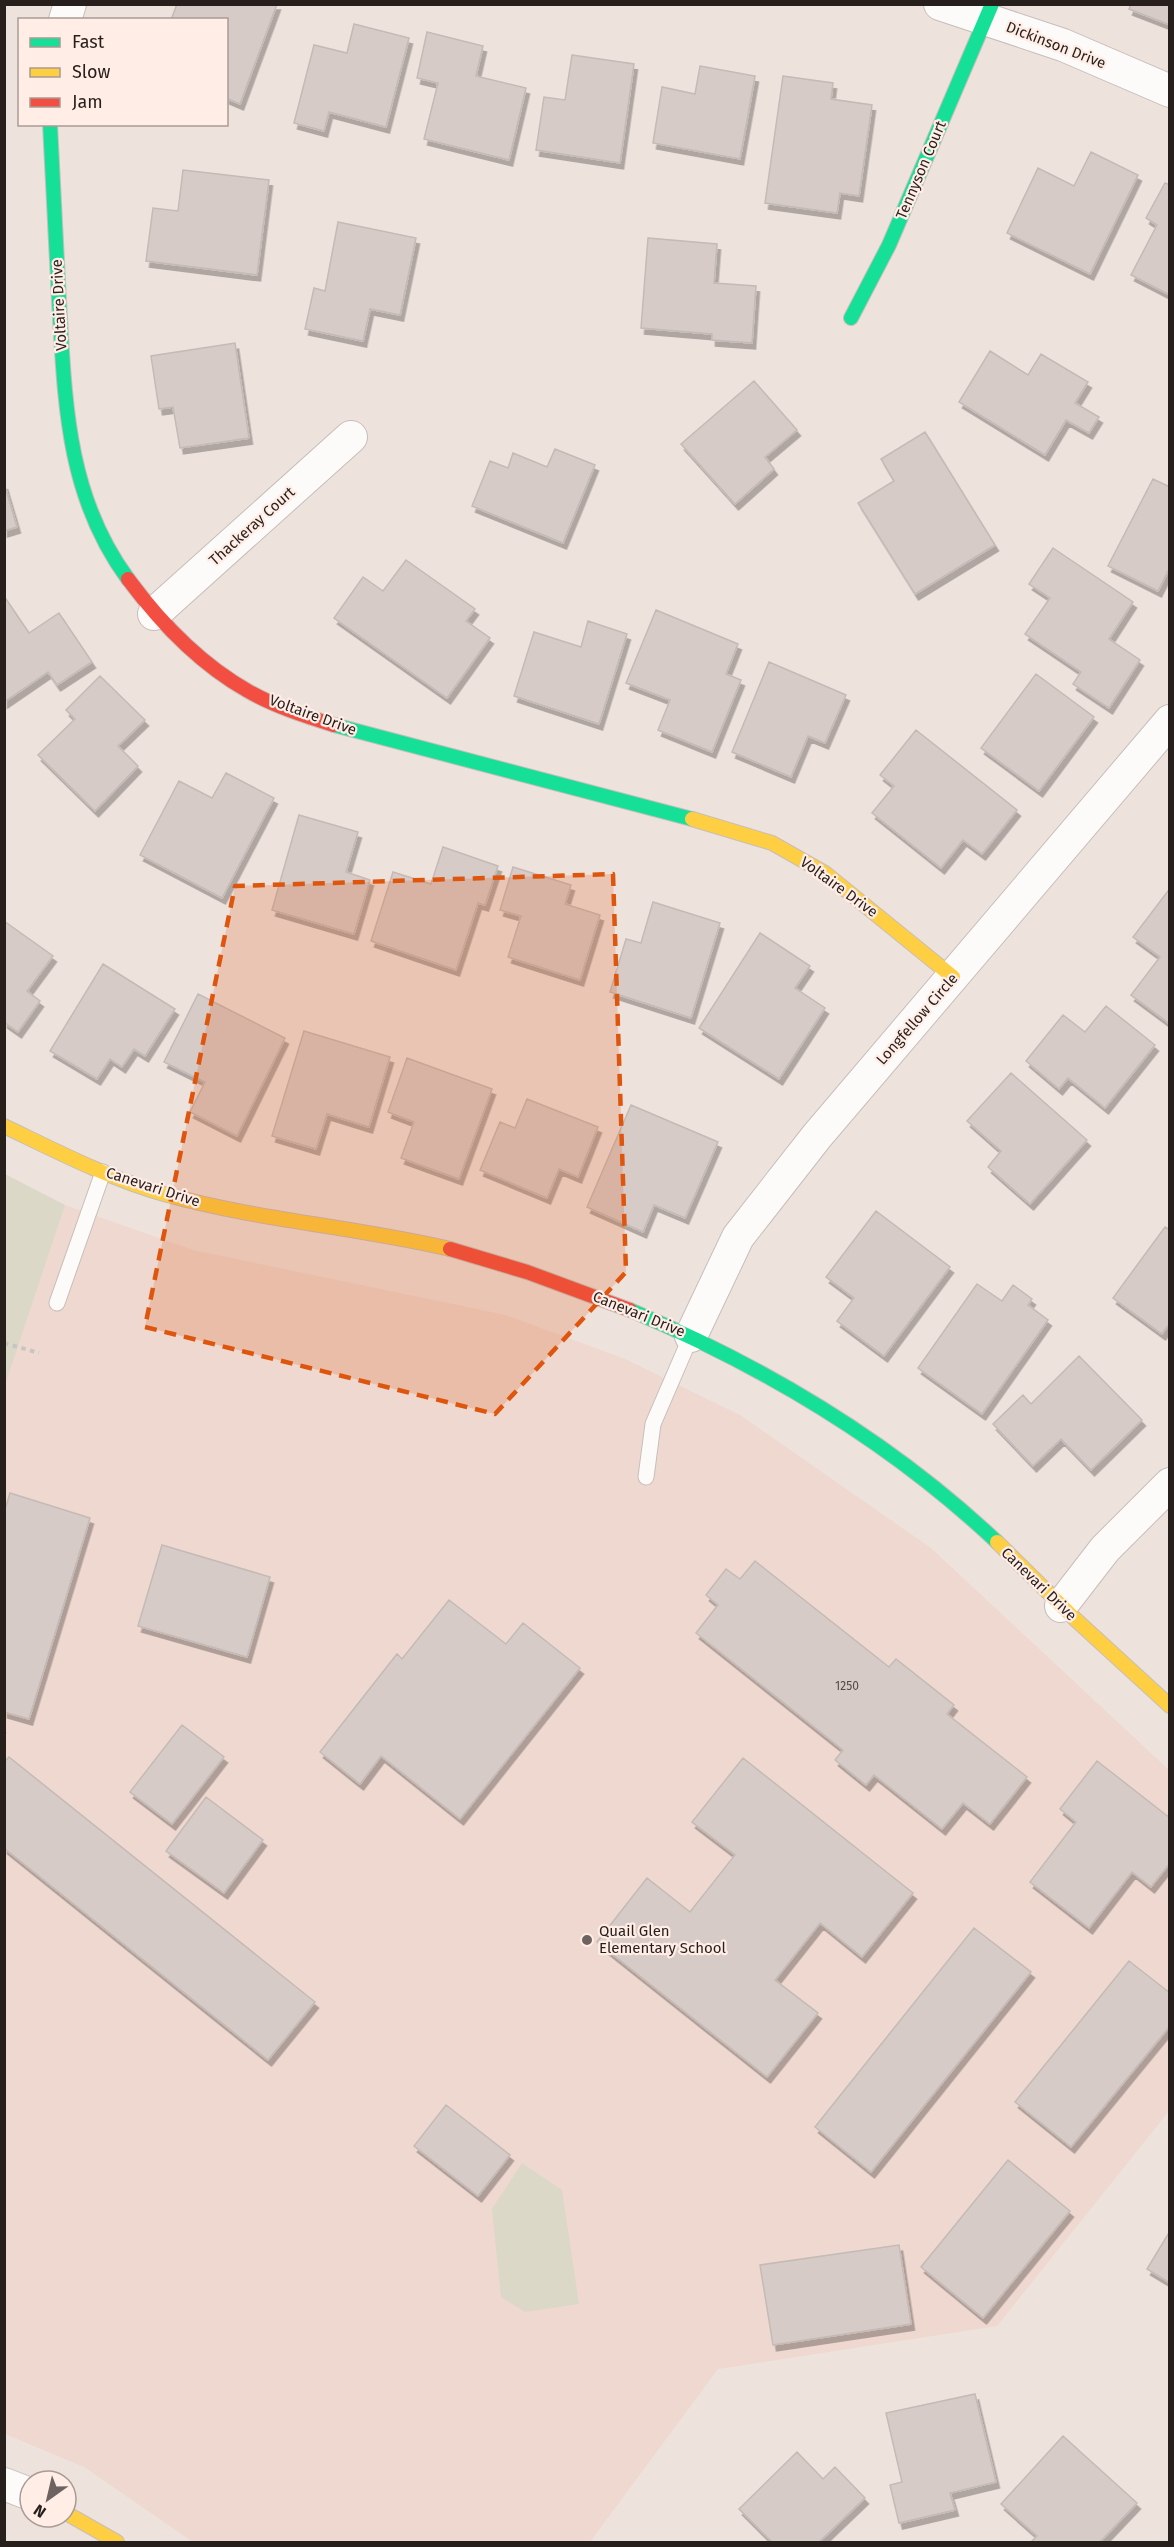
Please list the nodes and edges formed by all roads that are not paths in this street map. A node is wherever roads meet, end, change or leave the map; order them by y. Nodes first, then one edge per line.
1 (940, 4) edge
2 (989, 12) edge
3 (1170, 91) edge
4 (50, 126) edge
5 (851, 318) dead end
6 (351, 437) dead end
7 (154, 614) junction
8 (1170, 721) edge
9 (953, 977) junction
10 (4, 1126) edge
11 (103, 1172) junction
12 (57, 1303) dead end
13 (691, 1336) junction
14 (646, 1477) dead end
15 (1170, 1484) edge
16 (1061, 1606) junction
17 (1170, 1706) edge
18 (78, 2520) edge
19 (117, 2542) edge

1 - 2 street, Dickinson Drive
2 - 3 street, Dickinson Drive
2 - 5 street, Tennyson Court
4 - 7 street, Voltaire Drive
6 - 7 street, Thackeray Court
7 - 9 street, Voltaire Drive
8 - 9 street, Longfellow Circle
9 - 13 street, Longfellow Circle
10 - 11 street, Canevari Drive
11 - 12 lane
11 - 13 street, Canevari Drive
13 - 14 lane
13 - 16 street, Canevari Drive
15 - 16 street
16 - 17 street, Canevari Drive
18 - 19 street

